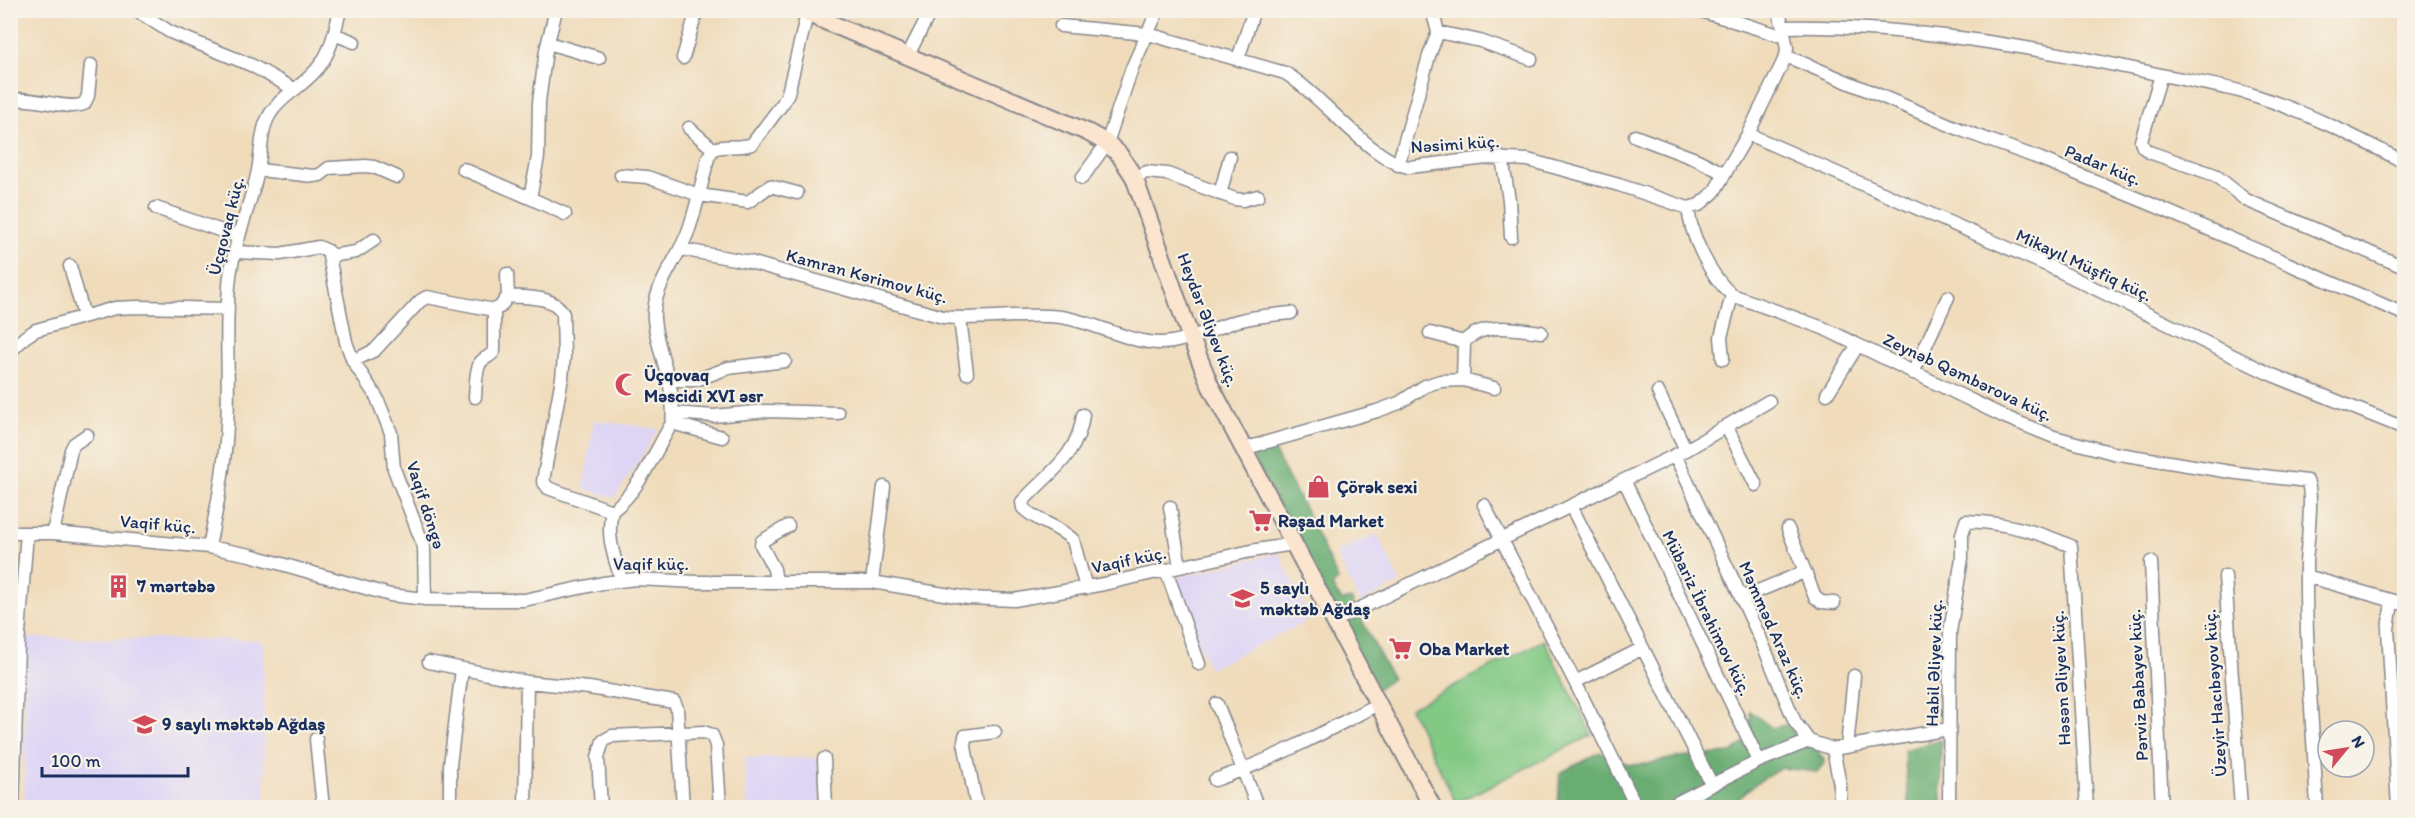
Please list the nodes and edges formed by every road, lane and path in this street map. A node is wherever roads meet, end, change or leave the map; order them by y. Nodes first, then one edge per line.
1 (136, 10) edge
2 (340, 10) edge
3 (556, 10) edge
4 (697, 10) edge
5 (931, 10) edge
6 (1158, 10) edge
7 (1254, 10) edge
8 (1432, 10) edge
9 (1698, 10) edge
10 (1779, 10) edge
11 (803, 12) edge
12 (1061, 26) dead end
13 (1438, 32) junction
14 (1784, 32) junction
15 (334, 34) junction
16 (1148, 34) junction
17 (354, 42) dead end
18 (548, 43) junction
19 (1786, 56) junction
20 (907, 57) junction
21 (599, 58) dead end
22 (683, 58) dead end
23 (1238, 59) junction
24 (1531, 59) dead end
25 (91, 65) dead end
26 (2162, 75) junction
27 (294, 89) junction
28 (10, 100) edge
29 (689, 128) dead end
30 (1748, 134) junction
31 (1635, 136) dead end
32 (1107, 143) junction
33 (713, 149) junction
34 (1230, 157) dead end
35 (1502, 158) junction
36 (2404, 162) edge
37 (1398, 165) junction
38 (463, 169) dead end
39 (259, 170) junction
40 (621, 174) dead end
41 (1725, 174) junction
42 (397, 177) dead end
43 (1134, 177) junction
44 (1082, 178) dead end
45 (797, 193) dead end
46 (1220, 194) junction
47 (699, 195) junction
48 (1258, 196) dead end
49 (530, 198) junction
50 (156, 208) dead end
51 (1689, 208) junction
52 (565, 214) dead end
53 (240, 237) junction
54 (1511, 237) dead end
55 (374, 240) dead end
56 (680, 249) junction
57 (236, 252) junction
58 (330, 256) junction
59 (70, 266) dead end
60 (2404, 267) edge
61 (507, 274) dead end
62 (1732, 295) junction
63 (508, 296) junction
64 (1948, 297) dead end
65 (228, 309) junction
66 (494, 309) junction
67 (1291, 313) dead end
68 (2404, 314) edge
69 (84, 316) junction
70 (960, 319) junction
71 (1541, 332) dead end
72 (1430, 333) dead end
73 (1190, 336) junction
74 (1464, 342) junction
75 (1858, 345) junction
76 (10, 352) edge
77 (1723, 359) dead end
78 (353, 361) junction
79 (785, 361) dead end
80 (967, 373) dead end
81 (1913, 373) junction
82 (669, 380) junction
83 (1463, 380) junction
84 (1494, 388) dead end
85 (1658, 392) dead end
86 (1827, 394) dead end
87 (475, 397) dead end
88 (1769, 401) dead end
89 (838, 413) dead end
90 (1083, 416) dead end
91 (672, 418) junction
92 (1726, 426) junction
93 (2404, 428) edge
94 (87, 435) dead end
95 (722, 437) dead end
96 (1243, 449) junction
97 (1680, 452) junction
98 (1623, 480) junction
99 (1756, 485) dead end
100 (884, 487) dead end
101 (1484, 505) dead end
102 (1571, 506) junction
103 (1170, 507) dead end
104 (612, 511) junction
105 (788, 526) dead end
106 (1788, 529) dead end
107 (10, 533) edge
108 (27, 533) junction
109 (53, 533) junction
110 (1502, 540) junction
111 (1293, 544) junction
112 (2071, 546) joint
113 (209, 547) junction
114 (2151, 562) dead end
115 (1180, 567) junction
116 (1166, 570) junction
117 (1804, 572) junction
118 (2225, 576) dead end
119 (2306, 576) junction
120 (621, 579) junction
121 (776, 582) junction
122 (872, 582) junction
123 (1086, 588) junction
124 (425, 598) junction
125 (1741, 598) junction
126 (1834, 603) dead end
127 (2398, 603) edge
128 (1334, 621) junction
129 (1643, 648) junction
130 (429, 662) dead end
131 (1199, 664) dead end
132 (462, 669) junction
133 (1854, 676) dead end
134 (527, 682) junction
135 (1575, 682) junction
136 (1217, 704) dead end
137 (1378, 704) junction
138 (1949, 729) junction
139 (995, 732) dead end
140 (678, 733) junction
141 (316, 740) dead end
142 (1809, 741) junction
143 (1847, 747) junction
144 (1833, 749) junction
145 (824, 759) dead end
146 (1759, 761) junction
147 (1242, 770) junction
148 (1215, 780) dead end
149 (1712, 785) junction
150 (13, 807) edge
151 (323, 807) edge
152 (450, 807) edge
153 (525, 807) edge
154 (601, 807) edge
155 (683, 807) edge
156 (720, 807) edge
157 (825, 807) edge
158 (977, 807) edge
159 (1258, 807) edge
160 (1433, 807) edge
161 (1636, 807) edge
162 (1666, 807) edge
163 (1840, 807) edge
164 (1949, 807) edge
165 (2087, 807) edge
166 (2162, 807) edge
167 (2241, 807) edge
168 (2317, 807) edge
169 (2398, 807) edge

1 - 27 street
2 - 15 street, Üçqovaq küç.
3 - 18 street
4 - 22 street
5 - 20 street
6 - 16 street
7 - 23 street
8 - 13 street
9 - 14 street
10 - 14 street
11 - 20 main road, Heydər Əliyev küç.
11 - 33 street
12 - 16 street, Nəsimi küç.
13 - 24 street
13 - 37 street
14 - 19 street
14 - 26 street
15 - 17 street
15 - 27 street, Üçqovaq küç.
16 - 23 street, Nəsimi küç.
16 - 32 street
18 - 21 street
18 - 49 street
19 - 30 street
19 - 68 street, Padar küç.
20 - 32 main road, Heydər Əliyev küç.
23 - 37 street, Nəsimi küç.
25 - 28 street
26 - 36 street
26 - 60 street
27 - 39 street, Üçqovaq küç.
29 - 33 street
30 - 41 street
30 - 93 street, Mikayıl Müşfiq küç.
31 - 41 street
32 - 43 main road, Heydər Əliyev küç.
32 - 44 street
33 - 47 street
34 - 46 street
35 - 37 street, Nəsimi küç.
35 - 51 street, Nəsimi küç.
35 - 54 street
38 - 49 street
39 - 42 street
39 - 53 street, Üçqovaq küç.
40 - 47 street
41 - 51 street
43 - 46 street
43 - 73 main road, Heydər Əliyev küç.
45 - 47 street
46 - 48 street
47 - 56 street
49 - 52 street
50 - 53 street
51 - 62 street
53 - 57 street, Üçqovaq küç.
55 - 58 street
56 - 70 street, Kamran Kərimov küç.
56 - 82 street
57 - 58 street
57 - 65 street, Üçqovaq küç.
58 - 78 street, Vaqif döngə
59 - 69 street
61 - 63 street
62 - 75 street, Zeynəb Qəmbərova küç.
62 - 77 street
63 - 66 street
63 - 104 street
64 - 81 street
65 - 69 street
65 - 113 street, Üçqovaq küç.
66 - 78 street
66 - 87 street
67 - 73 street, Kamran Kərimov küç.
69 - 76 street
70 - 73 street, Kamran Kərimov küç.
70 - 80 street
71 - 74 street
72 - 74 street
73 - 96 main road, Heydər Əliyev küç.
74 - 83 street
75 - 81 street, Zeynəb Qəmbərova küç.
75 - 86 street
78 - 124 street, Vaqif döngə
79 - 82 street
81 - 119 street, Zeynəb Qəmbərova küç.
82 - 91 street
83 - 84 street
83 - 96 street
85 - 97 street, Məmməd Araz küç.
88 - 92 street
89 - 91 street
90 - 123 street
91 - 95 street
91 - 104 street
92 - 97 street
92 - 99 street
94 - 109 street
96 - 111 main road, Heydər Əliyev küç.
97 - 98 street
97 - 125 street, Məmməd Araz küç.
98 - 102 street
98 - 146 street, Mübariz İbrahimov küç.
100 - 122 street
101 - 110 street
102 - 110 street
102 - 129 street
103 - 115 street
104 - 120 street
105 - 121 street
106 - 117 street
107 - 108 street, Vaqif küç.
108 - 109 street, Vaqif küç.
108 - 150 street
109 - 113 street, Vaqif küç.
110 - 128 street
110 - 135 street
111 - 115 street, Vaqif küç.
111 - 128 main road, Heydər Əliyev küç.
112 - 138 street, Habil Əliyev küç.
112 - 165 street, Həsən Əliyev küç.
113 - 124 street, Vaqif küç.
114 - 166 street, Pərviz Babayev küç.
115 - 116 street, Vaqif küç.
116 - 123 street, Vaqif küç.
116 - 131 street
117 - 125 street
117 - 126 street
118 - 167 street, Üzeyir Hacıbəyov küç.
119 - 127 street
119 - 168 street, Zeynəb Qəmbərova küç.
120 - 121 street, Vaqif küç.
120 - 124 street, Vaqif küç.
121 - 122 street, Vaqif küç.
122 - 123 street, Vaqif küç.
125 - 142 street, Məmməd Araz küç.
127 - 169 street
128 - 137 main road, Heydər Əliyev küç.
129 - 135 street
129 - 149 street
130 - 132 street
132 - 134 street
132 - 152 street
133 - 143 street
134 - 140 street
134 - 153 street
135 - 161 street
136 - 147 street
137 - 147 street
137 - 160 main road, Heydər Əliyev küç.
138 - 143 street
138 - 164 street, Habil Əliyev küç.
139 - 158 street
140 - 154 street
140 - 155 street
140 - 156 street
141 - 151 street
142 - 144 street
142 - 146 street
143 - 144 street
144 - 163 street
145 - 157 street
146 - 149 street
147 - 148 street
147 - 159 street
149 - 162 street

